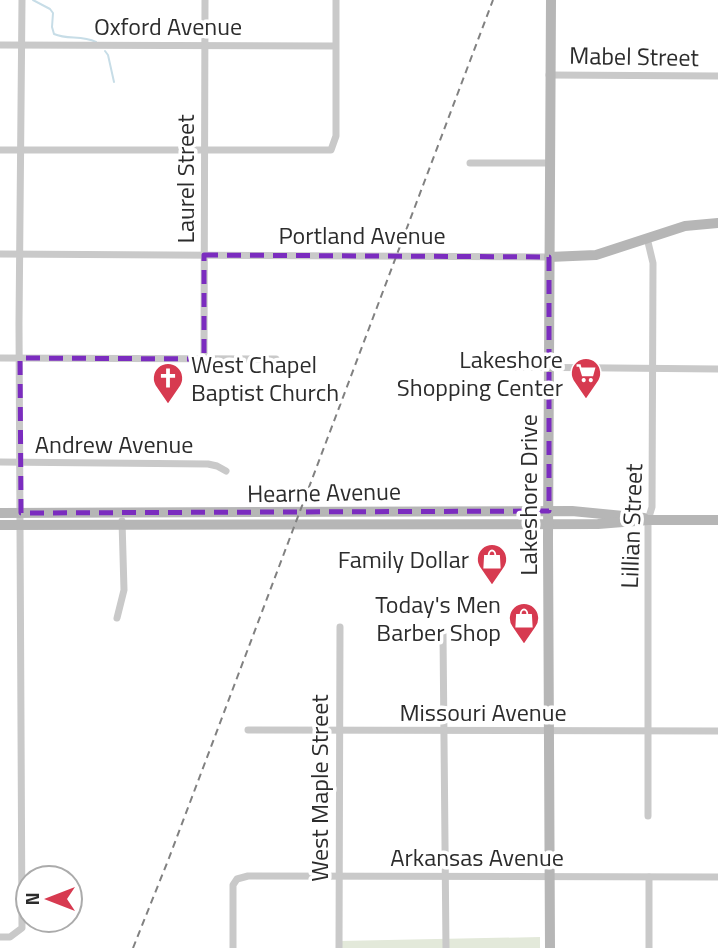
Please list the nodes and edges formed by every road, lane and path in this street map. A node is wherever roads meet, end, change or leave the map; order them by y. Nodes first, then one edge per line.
1 (22, 0) edge
2 (205, 0) edge
3 (336, 0) edge
4 (551, 0) edge
5 (0, 46) edge
6 (21, 46) junction
7 (205, 46) junction
8 (335, 46) junction
9 (549, 75) junction
10 (718, 76) edge
11 (0, 150) edge
12 (21, 150) junction
13 (204, 150) junction
14 (470, 163) dead end
15 (549, 163) junction
16 (718, 223) edge
17 (647, 238) junction
18 (0, 254) edge
19 (20, 254) junction
20 (204, 255) junction
21 (549, 257) junction
22 (0, 358) edge
23 (20, 358) junction
24 (204, 359) junction
25 (276, 359) dead end
26 (500, 367) dead end
27 (549, 368) junction
28 (653, 369) junction
29 (718, 369) edge
30 (0, 462) edge
31 (20, 462) junction
32 (226, 471) dead end
33 (450, 511) junction
34 (548, 511) junction
35 (0, 513) edge
36 (21, 513) junction
37 (122, 513) junction
38 (324, 518) junction
39 (245, 519) junction
40 (648, 520) junction
41 (718, 520) edge
42 (449, 524) junction
43 (548, 524) junction
44 (0, 525) edge
45 (22, 525) junction
46 (122, 526) junction
47 (117, 618) dead end
48 (340, 627) dead end
49 (443, 634) dead end
50 (248, 730) dead end
51 (338, 731) junction
52 (444, 731) junction
53 (549, 731) junction
54 (648, 731) junction
55 (718, 731) edge
56 (648, 816) dead end
57 (339, 877) junction
58 (445, 877) junction
59 (550, 877) junction
60 (649, 877) junction
61 (718, 877) edge
62 (0, 937) edge
63 (233, 948) edge
64 (339, 948) edge
65 (446, 948) edge
66 (550, 948) edge
67 (649, 948) edge

1 - 6 street
2 - 7 street, Laurel Street
3 - 8 street
4 - 9 main road, Lakeshore Drive
5 - 6 street, Oxford Avenue
6 - 7 street, Oxford Avenue
6 - 12 street
7 - 8 street, Oxford Avenue
7 - 13 street, Laurel Street
8 - 13 street
9 - 10 street, Mabel Street
9 - 15 main road, Lakeshore Drive
11 - 12 street
12 - 13 street
12 - 19 street
13 - 20 street, Laurel Street
14 - 15 street
15 - 21 main road, Lakeshore Drive
16 - 17 main road, Portland Avenue
17 - 21 main road, Portland Avenue
17 - 28 street, Lillian Street
18 - 19 street, Portland Avenue
19 - 20 street, Portland Avenue
19 - 23 street
20 - 21 street, Portland Avenue
20 - 24 street, Laurel Street
21 - 27 main road, Lakeshore Drive
22 - 23 street
23 - 24 street
23 - 31 street
24 - 25 street
26 - 27 street
27 - 28 street
27 - 34 main road, Lakeshore Drive
28 - 29 street
28 - 40 street, Lillian Street
30 - 31 street, Andrew Avenue
31 - 32 street, Andrew Avenue
31 - 36 street
33 - 34 main road, Hearne Avenue
33 - 38 main road, Hearne Avenue
33 - 42 main road
34 - 40 main road, Hearne Avenue
34 - 43 main road, Lakeshore Drive
35 - 36 main road, Hearne Avenue
36 - 37 main road, Hearne Avenue
36 - 45 street
37 - 39 main road, Hearne Avenue
37 - 46 street
38 - 39 main road, Hearne Avenue
38 - 42 main road, Hearne Avenue
39 - 46 main road, Hearne Avenue
40 - 41 main road, Hearne Avenue
40 - 43 main road, Hearne Avenue
40 - 54 street, Lillian Street
42 - 43 main road, Hearne Avenue
43 - 53 main road, Lakeshore Drive
44 - 45 main road, Hearne Avenue
45 - 46 main road, Hearne Avenue
45 - 62 street
46 - 47 street
48 - 51 street, West Maple Street
49 - 52 street
50 - 51 street, Missouri Avenue
51 - 52 street, Missouri Avenue
51 - 57 street, West Maple Street
52 - 53 street, Missouri Avenue
52 - 58 street
53 - 54 street, Missouri Avenue
53 - 59 main road, Lakeshore Drive
54 - 55 street, Missouri Avenue
54 - 56 street, Lillian Street
57 - 58 street, Arkansas Avenue
57 - 63 street, Arkansas Avenue
57 - 64 street, West Maple Street
58 - 59 street, Arkansas Avenue
58 - 65 street
59 - 60 street, Arkansas Avenue
59 - 66 main road, Lakeshore Drive
60 - 61 street, Arkansas Avenue
60 - 67 street

